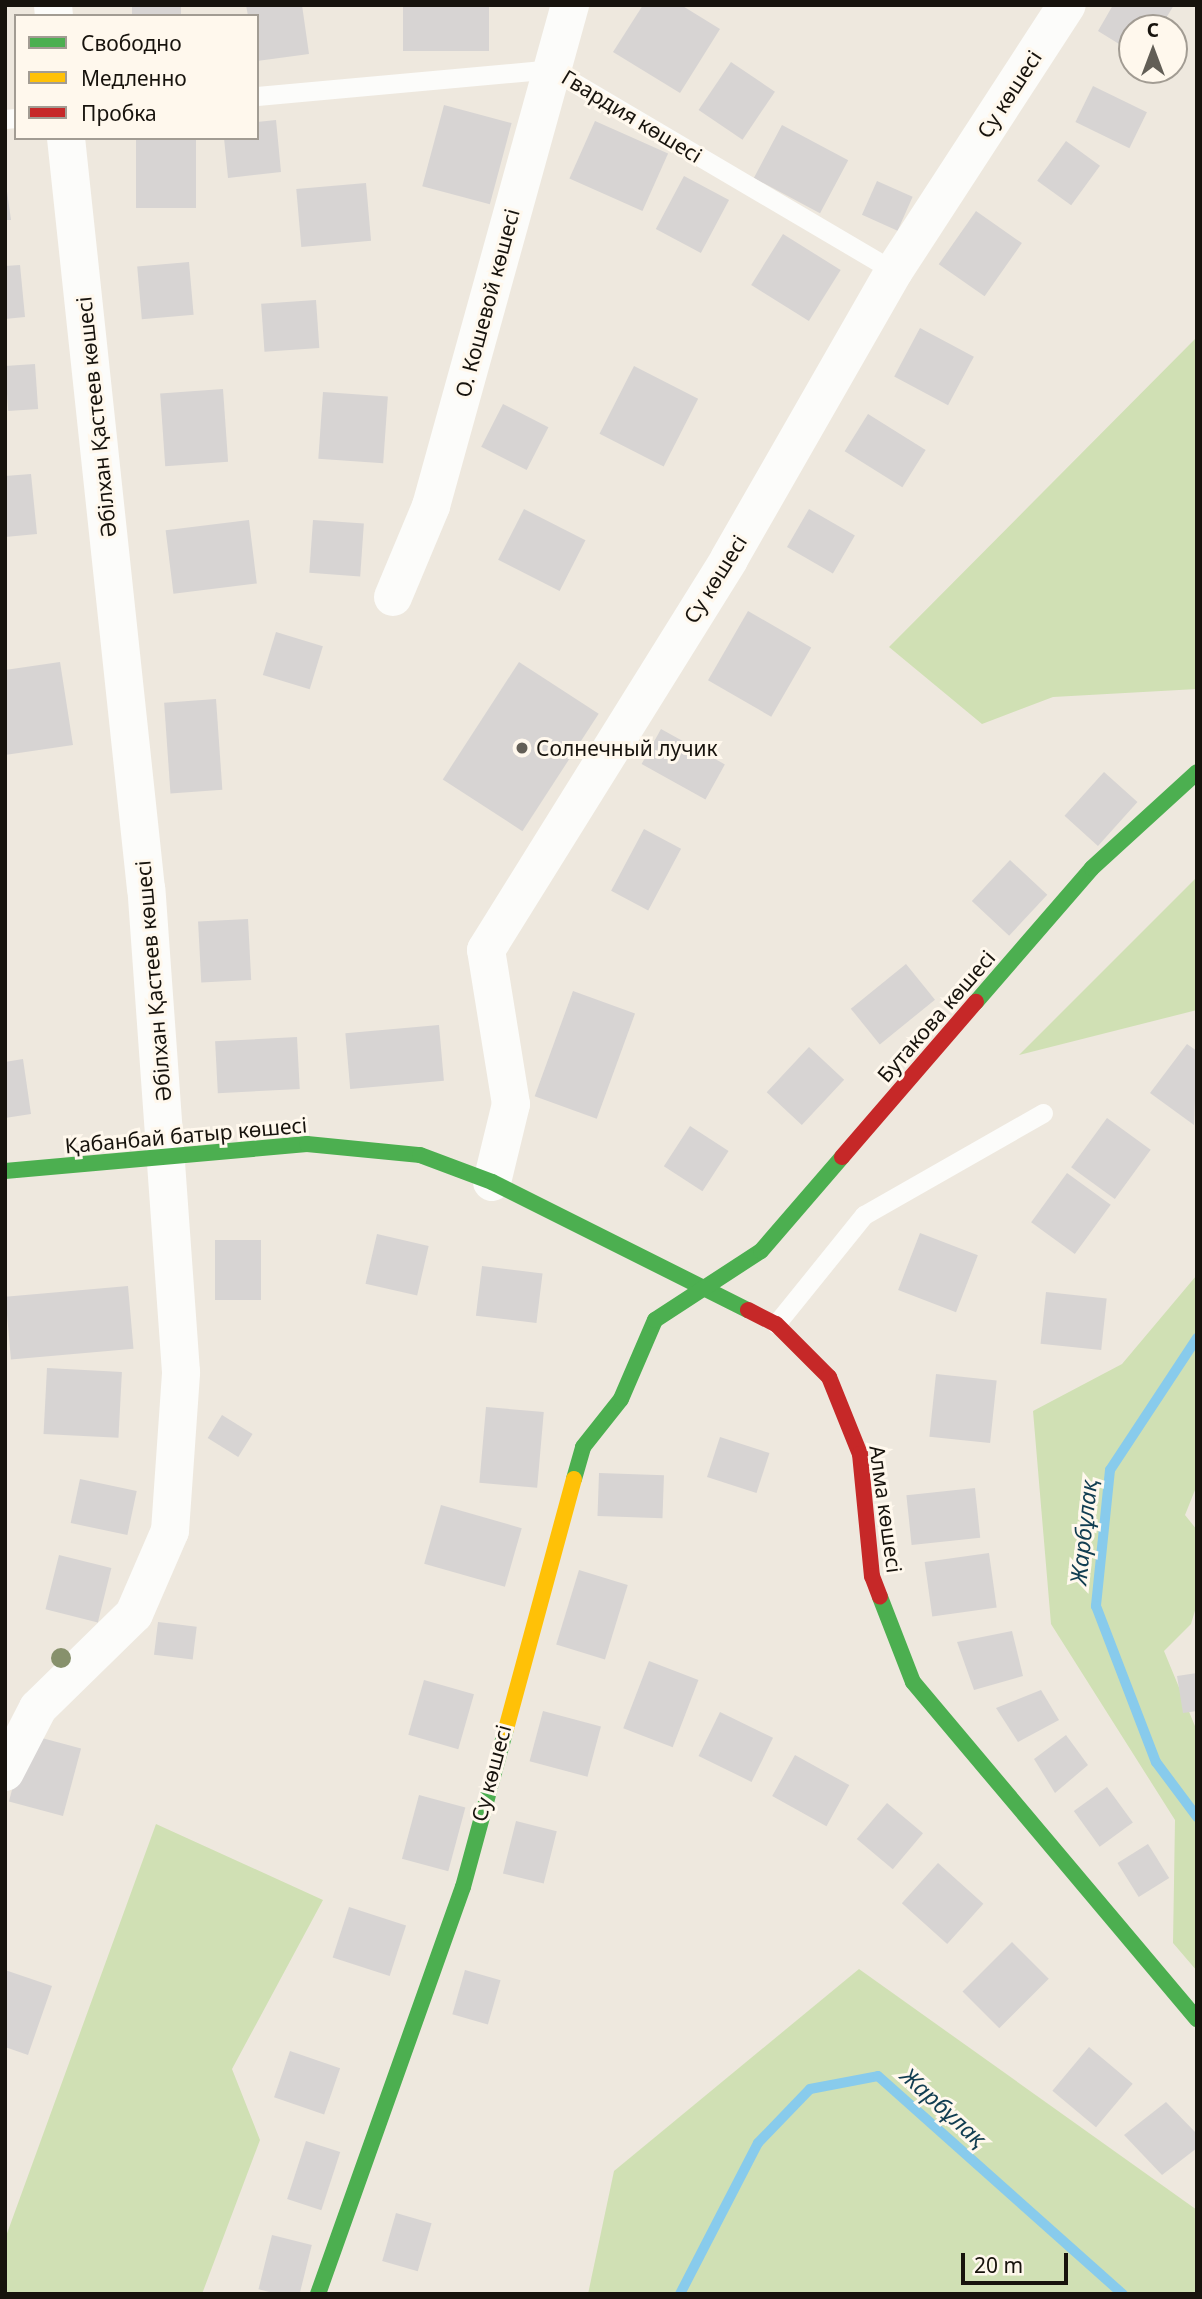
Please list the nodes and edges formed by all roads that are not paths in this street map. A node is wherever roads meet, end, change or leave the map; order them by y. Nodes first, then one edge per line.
1 (570, 5) edge
2 (1067, 5) edge
3 (551, 69) junction
4 (259, 96) edge
5 (66, 140) edge
6 (894, 271) junction
7 (393, 597) dead end
8 (1197, 772) edge
9 (1043, 1113) dead end
10 (169, 1158) junction
11 (5, 1171) edge
12 (492, 1182) junction
13 (709, 1287) junction
14 (776, 1324) junction
15 (5, 1772) edge
16 (1197, 2019) edge
17 (318, 2294) edge

1 - 3 street, О. Кошевой көшесі
2 - 6 street, Су көшесі
3 - 4 lane, Гвардия көшесі
3 - 6 lane, Гвардия көшесі
3 - 7 street, О. Кошевой көшесі
5 - 10 street, Әбілхан Қастеев көшесі
6 - 12 street, Су көшесі
8 - 13 street, Бутакова көшесі
9 - 14 lane
10 - 11 street, Қабанбай батыр көшесі
10 - 12 street, Қабанбай батыр көшесі
10 - 15 street, Әбілхан Қастеев көшесі
12 - 13 street, Алма көшесі
13 - 14 street, Алма көшесі
13 - 17 street, Су көшесі
14 - 16 street, Алма көшесі

